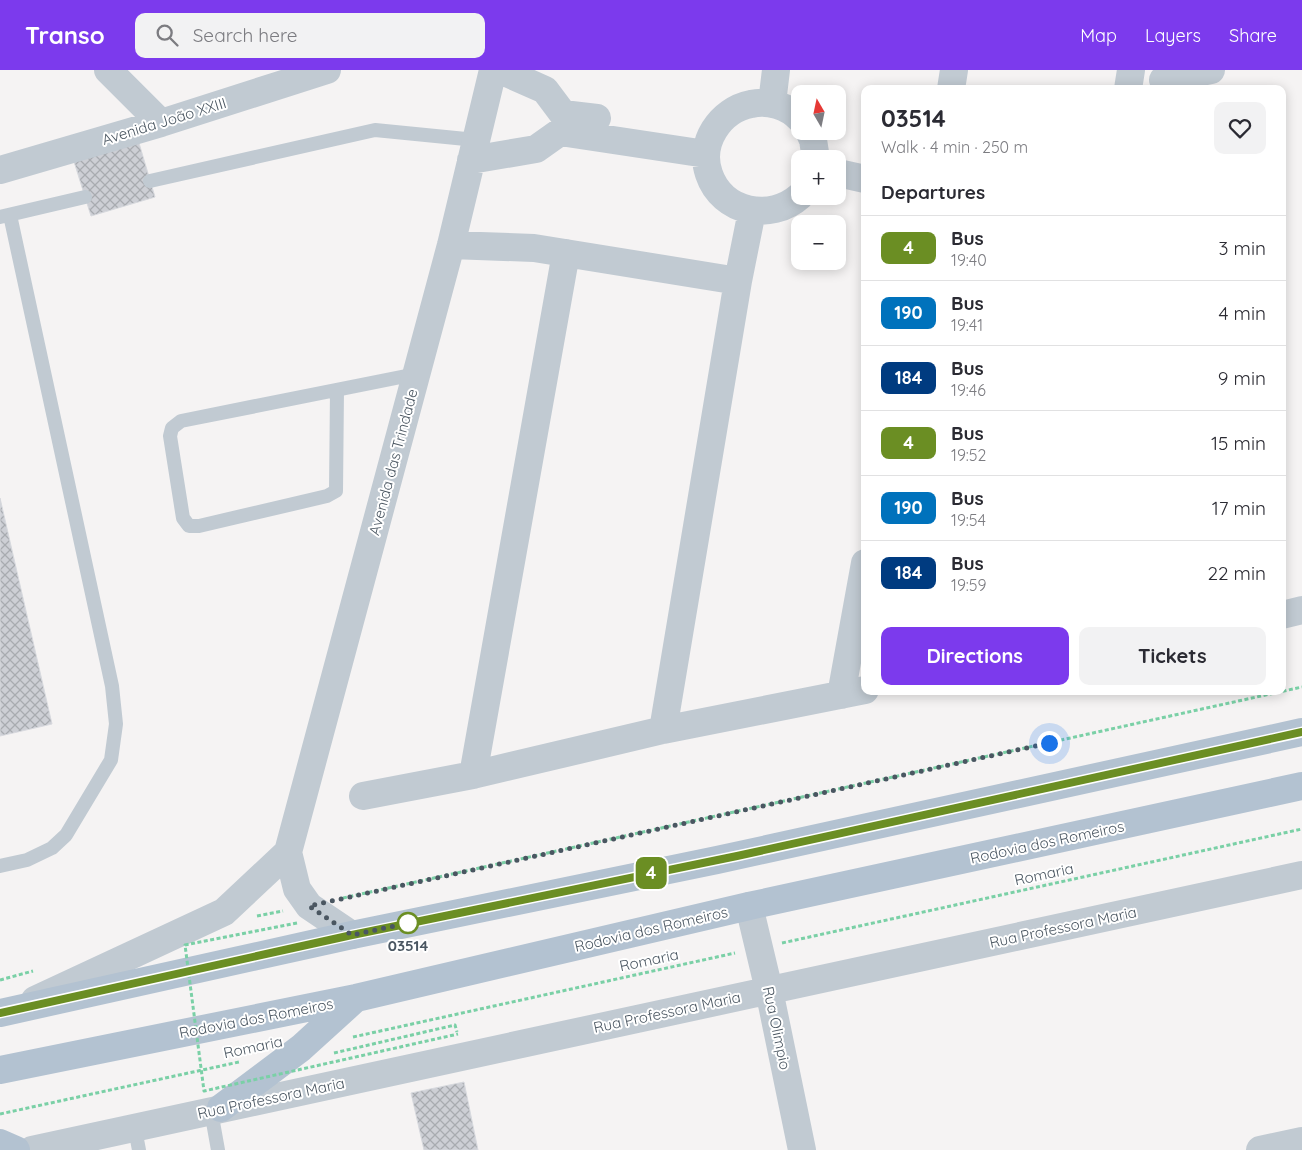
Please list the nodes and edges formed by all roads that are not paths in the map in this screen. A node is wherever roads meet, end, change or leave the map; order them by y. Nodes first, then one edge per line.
1 (108, 70) edge
2 (327, 70) edge
3 (493, 70) edge
4 (500, 70) edge
5 (776, 70) edge
6 (954, 70) edge
7 (1131, 70) edge
8 (1211, 70) edge
9 (1163, 80) edge
10 (952, 85) edge
11 (1129, 85) edge
12 (772, 103) junction
13 (791, 112) edge
14 (161, 123) junction
15 (561, 123) junction
16 (708, 145) junction
17 (473, 150) junction
18 (0, 170) edge
19 (846, 175) edge
20 (861, 178) edge
21 (150, 181) dead end
22 (85, 197) dead end
23 (791, 202) edge
24 (752, 211) junction
25 (5, 216) edge
26 (451, 245) junction
27 (566, 253) junction
28 (738, 281) junction
29 (416, 374) junction
30 (337, 390) junction
31 (861, 606) edge
32 (1302, 610) edge
33 (1286, 614) edge
34 (853, 693) edge
35 (663, 730) junction
36 (1302, 732) edge
37 (473, 775) junction
38 (1302, 786) edge
39 (364, 796) dead end
40 (288, 852) junction
41 (0, 866) edge
42 (1302, 875) edge
43 (749, 906) junction
44 (352, 935) junction
45 (769, 990) junction
46 (356, 998) junction
47 (9, 1011) edge
48 (0, 1070) edge
49 (216, 1109) junction
50 (137, 1139) edge
51 (1302, 1141) edge
52 (0, 1143) edge
53 (16, 1150) edge
54 (32, 1150) edge
55 (218, 1150) edge
56 (802, 1150) edge
57 (1260, 1150) edge

1 - 14 street
2 - 14 street, Avenida João XXIII
3 - 17 street, Avenida das Trindade
4 - 15 street
5 - 12 street
6 - 10 street
7 - 11 street
8 - 9 street
12 - 13 street
12 - 16 street
14 - 18 street, Avenida João XXIII
15 - 16 street
15 - 17 street
16 - 24 street
17 - 21 lane
17 - 26 street, Avenida das Trindade
19 - 20 street
22 - 25 lane
23 - 24 street
24 - 28 street
25 - 41 lane
26 - 27 street
26 - 29 street, Avenida das Trindade
27 - 28 street
27 - 37 street
28 - 35 street
29 - 30 lane
29 - 40 street, Avenida das Trindade
30 - 30 lane
31 - 34 street
32 - 33 street
34 - 35 street
35 - 37 street
36 - 44 main road
37 - 39 street
38 - 43 main road, Rodovia dos Romeiros
40 - 44 street, Avenida das Trindade
40 - 47 street
42 - 45 street, Rua Professora Maria
43 - 45 street, Rua Olimpio
43 - 46 main road, Rodovia dos Romeiros
44 - 47 main road
45 - 49 street, Rua Professora Maria
45 - 56 street, Rua Olimpio
46 - 48 main road, Rodovia dos Romeiros
46 - 49 main road
49 - 50 street, Rua Professora Maria
49 - 55 lane
50 - 54 street, Rua Professora Maria
51 - 57 street
52 - 53 main road

